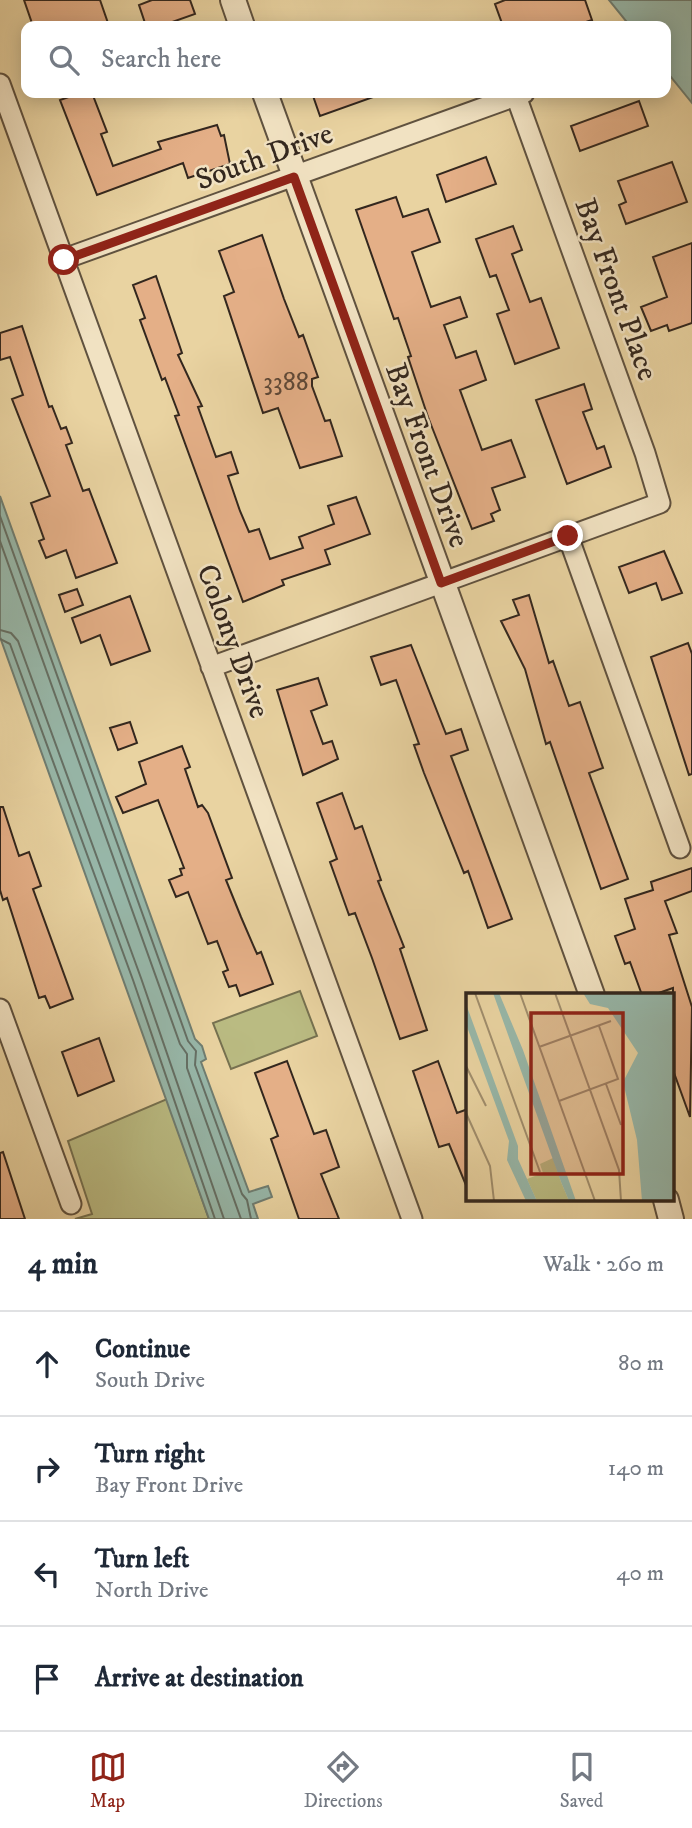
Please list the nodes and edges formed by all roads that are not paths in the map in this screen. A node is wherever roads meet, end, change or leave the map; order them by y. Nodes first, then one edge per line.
1 (233, 0) edge
2 (240, 21) edge
3 (0, 84) edge
4 (267, 98) edge
5 (509, 98) edge
6 (521, 98) edge
7 (294, 177) junction
8 (64, 260) junction
9 (568, 536) junction
10 (441, 583) junction
11 (211, 667) junction
12 (680, 848) dead end
13 (591, 993) edge
14 (0, 1009) edge
15 (667, 1202) edge
16 (71, 1205) dead end
17 (412, 1219) edge
18 (671, 1219) edge

1 - 2 street
3 - 8 street, Colony Drive
4 - 7 street, Bay Front Drive
5 - 7 street, South Drive
6 - 9 street, Bay Front Place
7 - 8 street, South Drive
7 - 10 street, Bay Front Drive
8 - 11 street, Colony Drive
9 - 10 street
9 - 12 street
10 - 11 street
10 - 13 street, Bay Front Drive
11 - 17 street, Colony Drive
14 - 16 street
15 - 18 street

